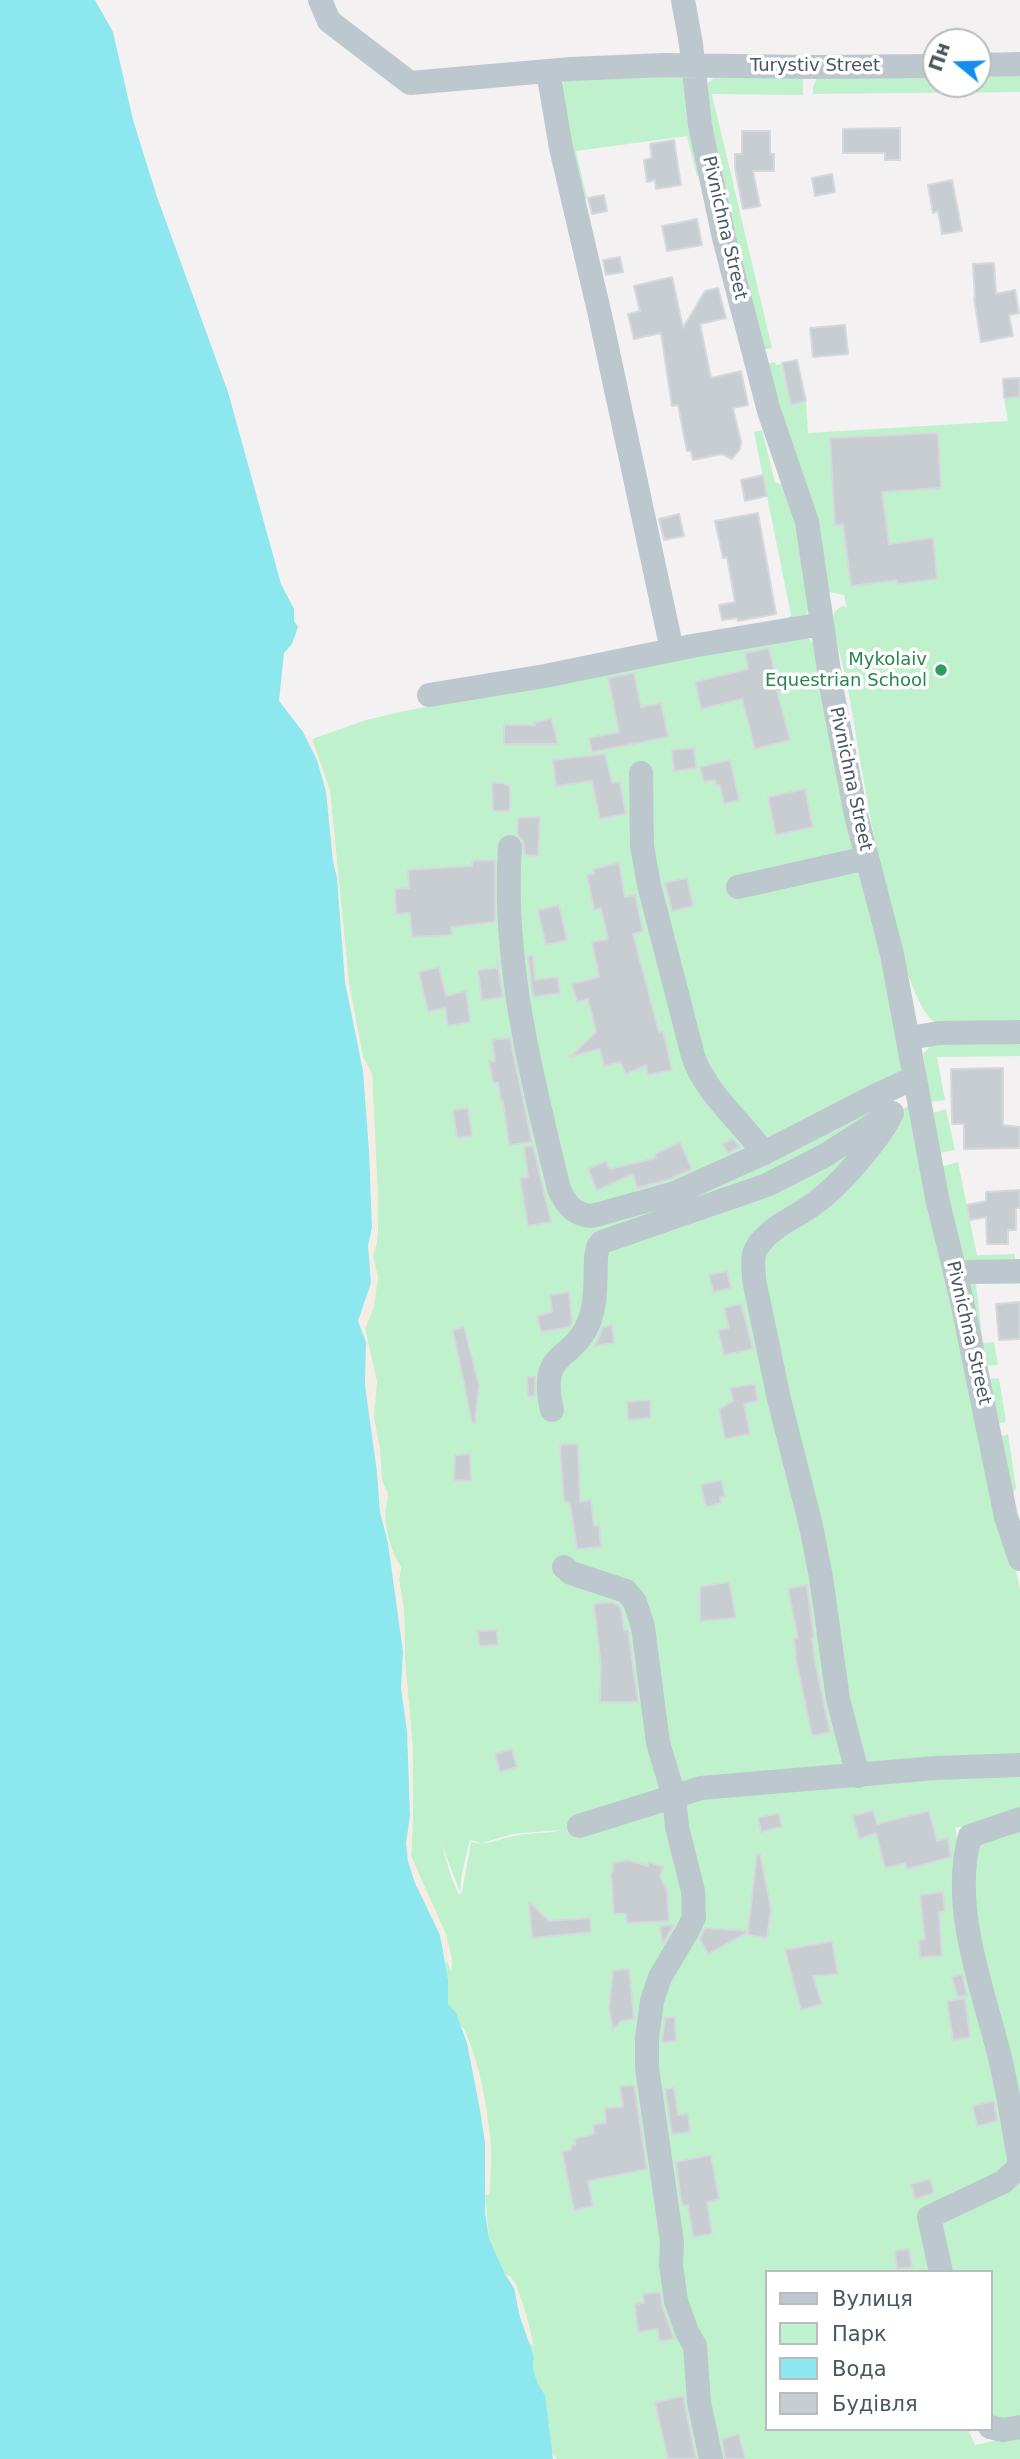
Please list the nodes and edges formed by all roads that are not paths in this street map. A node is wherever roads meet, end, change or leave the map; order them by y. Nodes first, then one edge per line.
1 (320, 0) edge
2 (683, 0) edge
3 (1020, 64) edge
4 (992, 65) edge
5 (694, 66) junction
6 (922, 66) edge
7 (548, 72) junction
8 (822, 624) junction
9 (672, 650) junction
10 (429, 695) dead end
11 (640, 773) dead end
12 (510, 847) dead end
13 (867, 858) junction
14 (738, 887) dead end
15 (1020, 1032) edge
16 (909, 1038) junction
17 (917, 1089) junction
18 (891, 1113) junction
19 (764, 1153) junction
20 (1020, 1271) edge
21 (956, 1275) junction
22 (552, 1410) dead end
23 (1013, 1509) edge
24 (1020, 1559) edge
25 (564, 1567) dead end
26 (1020, 1765) edge
27 (858, 1776) junction
28 (674, 1796) junction
29 (1020, 1819) edge
30 (579, 1826) dead end
31 (941, 2270) edge
32 (992, 2427) edge
33 (1020, 2427) edge
34 (711, 2459) edge

1 - 7 street, Turystiv Street
2 - 5 street, Pivnichna Street
3 - 4 street
5 - 6 street, Turystiv Street
5 - 7 street, Turystiv Street
5 - 8 street, Pivnichna Street
7 - 9 street
8 - 9 street
8 - 13 street, Pivnichna Street
9 - 10 street
11 - 19 street
12 - 19 street
13 - 14 street
13 - 16 street, Pivnichna Street
15 - 16 street
16 - 17 street, Pivnichna Street
17 - 18 street
17 - 19 street
17 - 21 street, Pivnichna Street
18 - 22 street
18 - 27 street
20 - 21 street
21 - 23 street, Pivnichna Street
23 - 24 street, Pivnichna Street
25 - 28 street
26 - 27 street
27 - 28 street
28 - 30 street
28 - 34 street
29 - 31 street
32 - 33 street

